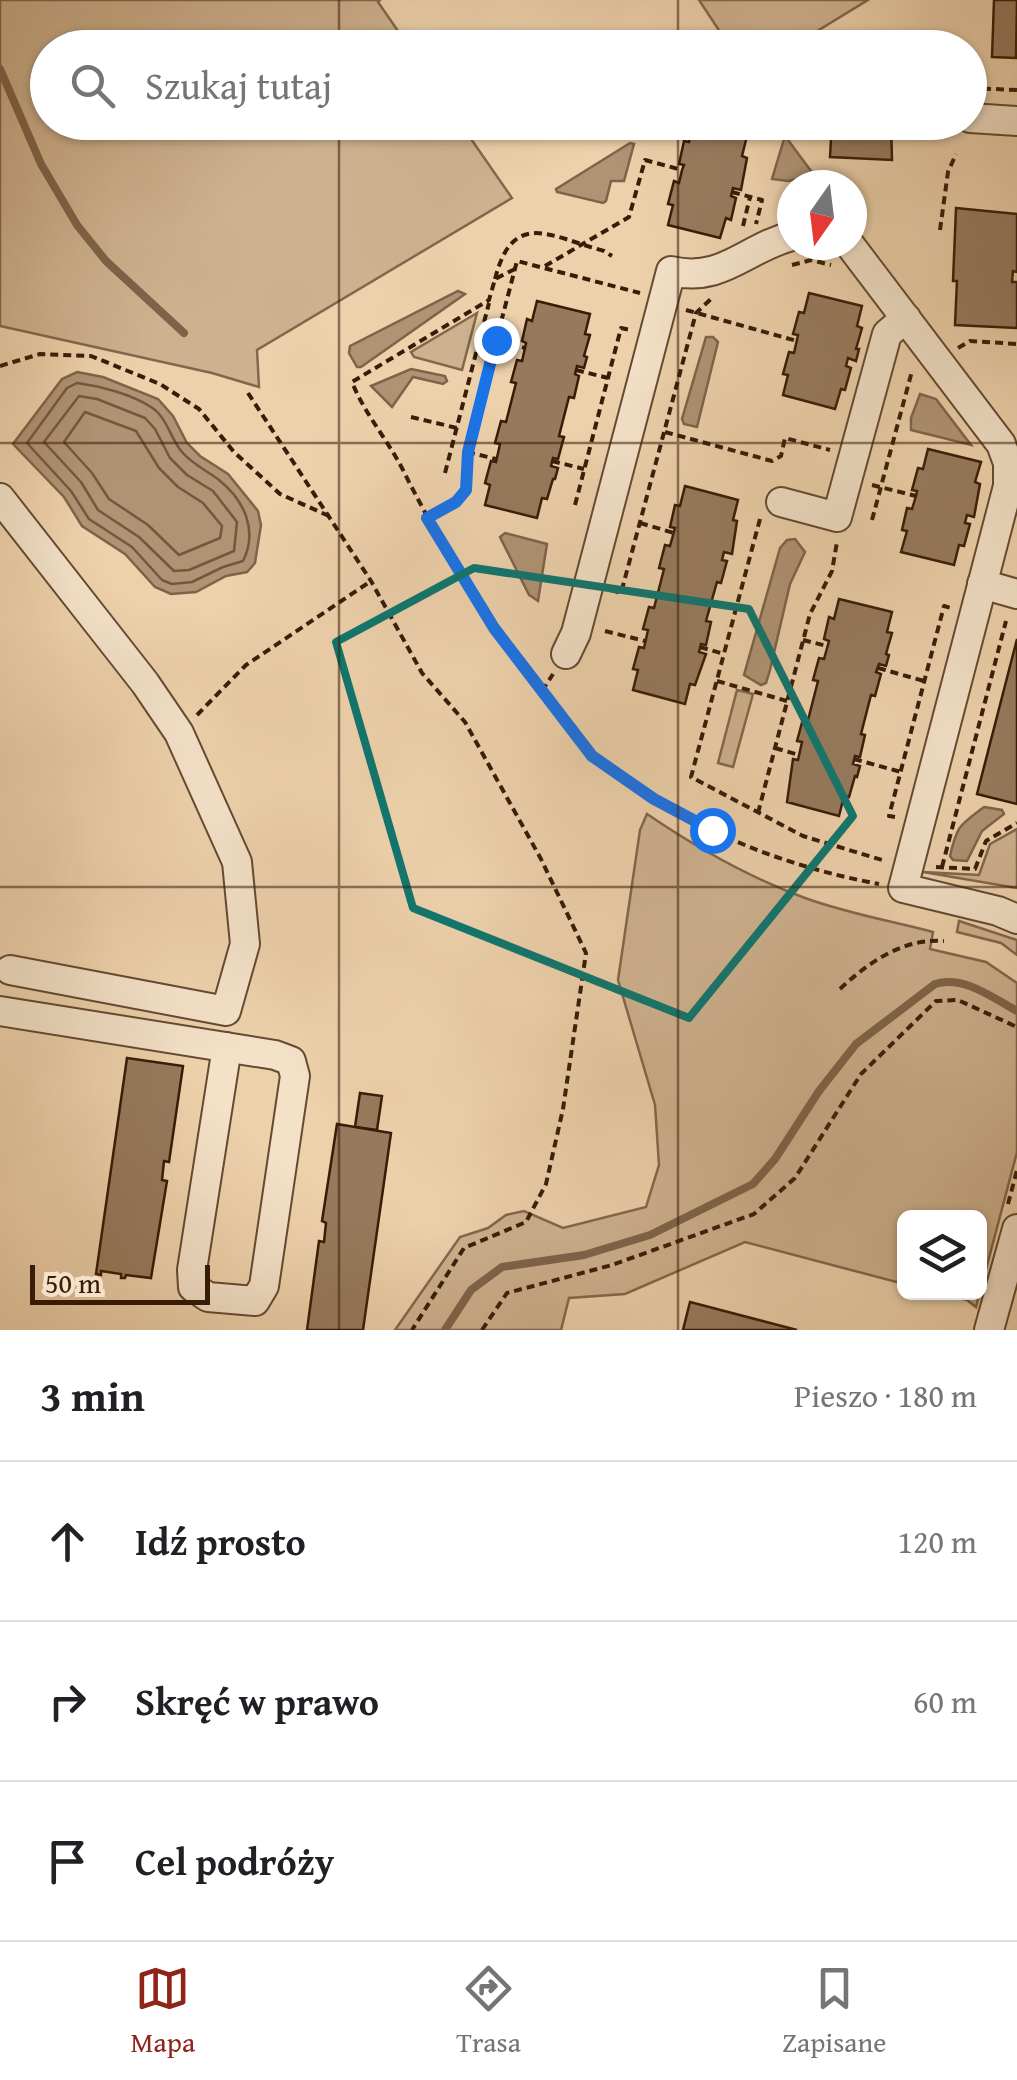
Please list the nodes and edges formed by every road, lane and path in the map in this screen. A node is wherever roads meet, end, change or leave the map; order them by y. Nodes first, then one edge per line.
1 (987, 89) edge
2 (1017, 90) edge
3 (987, 119) edge
4 (1017, 121) edge
5 (956, 154) dead end
6 (682, 170) dead end
7 (732, 192) dead end
8 (750, 197) junction
9 (761, 200) dead end
10 (940, 230) dead end
11 (741, 233) dead end
12 (777, 240) edge
13 (582, 245) junction
14 (612, 256) dead end
15 (811, 260) edge
16 (849, 260) edge
17 (788, 266) dead end
18 (543, 268) junction
19 (515, 270) junction
20 (495, 279) junction
21 (724, 291) dead end
22 (664, 299) junction
23 (490, 300) junction
24 (693, 312) junction
25 (906, 318) junction
26 (654, 336) junction
27 (496, 340) junction
28 (797, 340) dead end
29 (970, 341) dead end
30 (1017, 344) edge
31 (525, 348) dead end
32 (929, 348) junction
33 (0, 366) edge
34 (576, 370) dead end
35 (608, 378) junction
36 (248, 393) dead end
37 (411, 417) dead end
38 (456, 428) junction
39 (664, 432) junction
40 (468, 452) junction
41 (854, 457) junction
42 (496, 459) dead end
43 (552, 461) dead end
44 (584, 470) junction
45 (445, 473) dead end
46 (880, 487) junction
47 (916, 496) dead end
48 (0, 498) edge
49 (781, 502) joint
50 (574, 504) dead end
51 (329, 516) junction
52 (427, 518) junction
53 (837, 518) junction
54 (872, 520) dead end
55 (640, 523) junction
56 (674, 532) dead end
57 (370, 581) junction
58 (589, 584) junction
59 (982, 584) junction
60 (1017, 594) edge
61 (974, 614) junction
62 (1006, 622) dead end
63 (608, 632) dead end
64 (803, 640) junction
65 (645, 641) dead end
66 (828, 646) dead end
67 (700, 647) dead end
68 (566, 654) dead end
69 (724, 654) junction
70 (878, 668) dead end
71 (717, 680) junction
72 (924, 680) junction
73 (787, 700) junction
74 (179, 734) junction
75 (774, 748) junction
76 (799, 755) dead end
77 (854, 759) dead end
78 (901, 772) junction
79 (894, 798) dead end
80 (758, 813) junction
81 (1017, 822) edge
82 (942, 867) junction
83 (906, 877) junction
84 (1011, 913) edge
85 (944, 940) dead end
86 (10, 970) dead end
87 (840, 989) dead end
88 (0, 1012) edge
89 (1017, 1027) edge
90 (227, 1048) junction
91 (1017, 1229) edge
92 (412, 1330) edge
93 (482, 1330) edge
94 (989, 1330) edge

1 - 2 path
3 - 4 street
5 - 10 path
6 - 13 path
7 - 8 path
8 - 9 path
8 - 11 path
12 - 22 street
13 - 14 path
13 - 18 path
13 - 20 path
15 - 17 path
16 - 25 street
18 - 19 path
18 - 22 path
19 - 20 path
19 - 27 path
20 - 23 path
21 - 24 path
22 - 26 street
23 - 38 path
23 - 52 path
24 - 28 path
24 - 39 path
25 - 32 street
25 - 41 street
26 - 35 path
26 - 58 street
27 - 31 path
27 - 40 path
29 - 30 path
32 - 46 path
32 - 59 street
33 - 51 path
34 - 35 path
35 - 44 path
36 - 51 path
37 - 38 path
38 - 45 path
39 - 41 path
39 - 55 path
40 - 42 path
40 - 52 path
41 - 53 street
43 - 44 path
44 - 50 path
46 - 47 path
46 - 54 path
48 - 74 street
49 - 53 street
49 - 69 path
51 - 57 path
52 - 83 path
53 - 64 path
55 - 56 path
55 - 58 path
57 - 74 path
57 - 92 path
58 - 68 street
59 - 60 street
59 - 61 street
61 - 72 path
61 - 83 street
62 - 82 path
63 - 65 path
64 - 66 path
64 - 73 path
67 - 69 path
69 - 71 path
70 - 72 path
71 - 73 path
71 - 80 path
72 - 78 path
73 - 75 path
74 - 86 street
75 - 76 path
75 - 80 path
77 - 78 path
78 - 79 path
80 - 83 path
81 - 82 path
82 - 83 path
83 - 84 street
85 - 87 path
88 - 90 street
89 - 93 path
90 - 90 street
91 - 94 street

